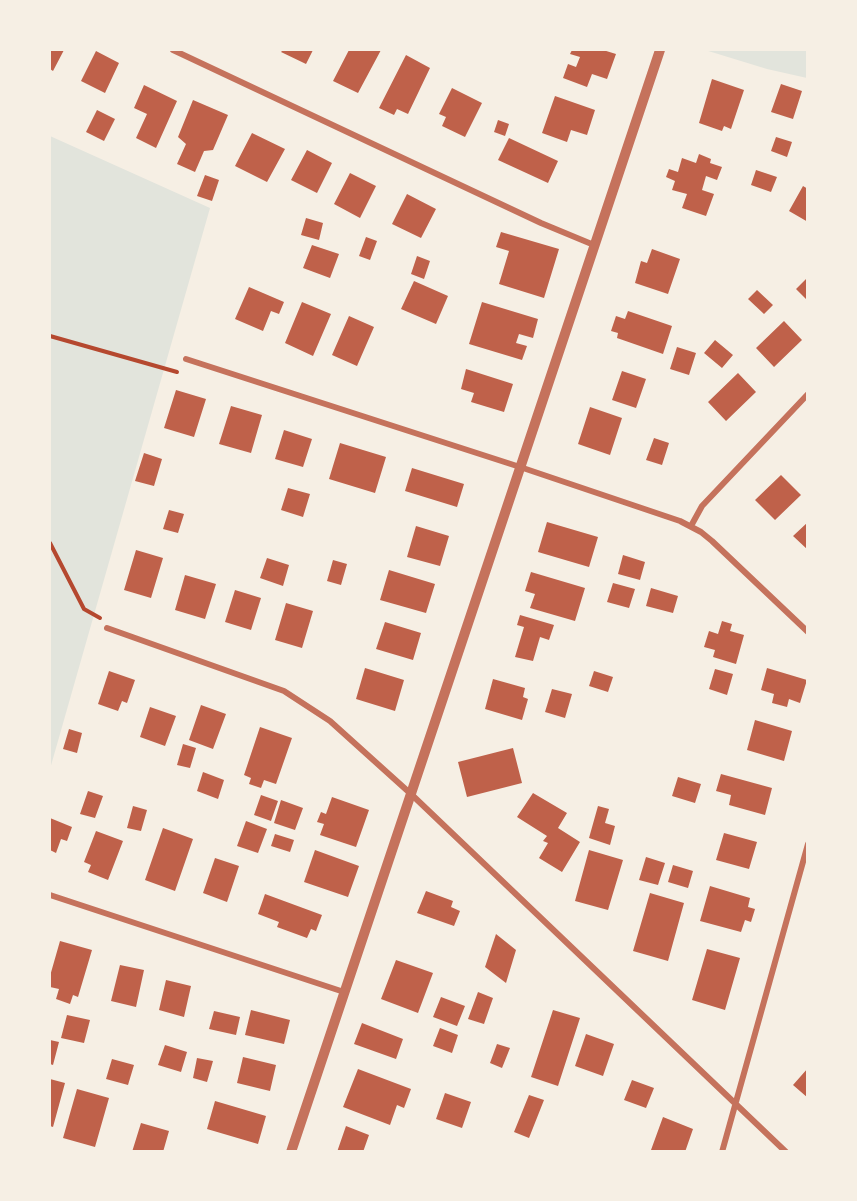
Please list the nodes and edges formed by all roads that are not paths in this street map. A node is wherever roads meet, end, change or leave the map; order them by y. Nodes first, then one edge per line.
1 (173, 50) edge
2 (660, 50) edge
3 (594, 244) junction
4 (186, 359) road end
5 (807, 394) edge
6 (520, 467) junction
7 (691, 526) junction
8 (107, 628) road end
9 (807, 632) edge
10 (411, 794) junction
11 (807, 844) edge
12 (50, 895) edge
13 (344, 992) junction
14 (736, 1104) junction
15 (291, 1152) edge
16 (722, 1152) edge
17 (786, 1152) edge

1 - 3 street
2 - 3 street
3 - 6 street
4 - 6 street
5 - 7 street
6 - 7 street
6 - 10 street
7 - 9 street
8 - 10 street
10 - 13 street
10 - 14 street
11 - 14 street
12 - 13 street
13 - 15 street
14 - 16 street
14 - 17 street

